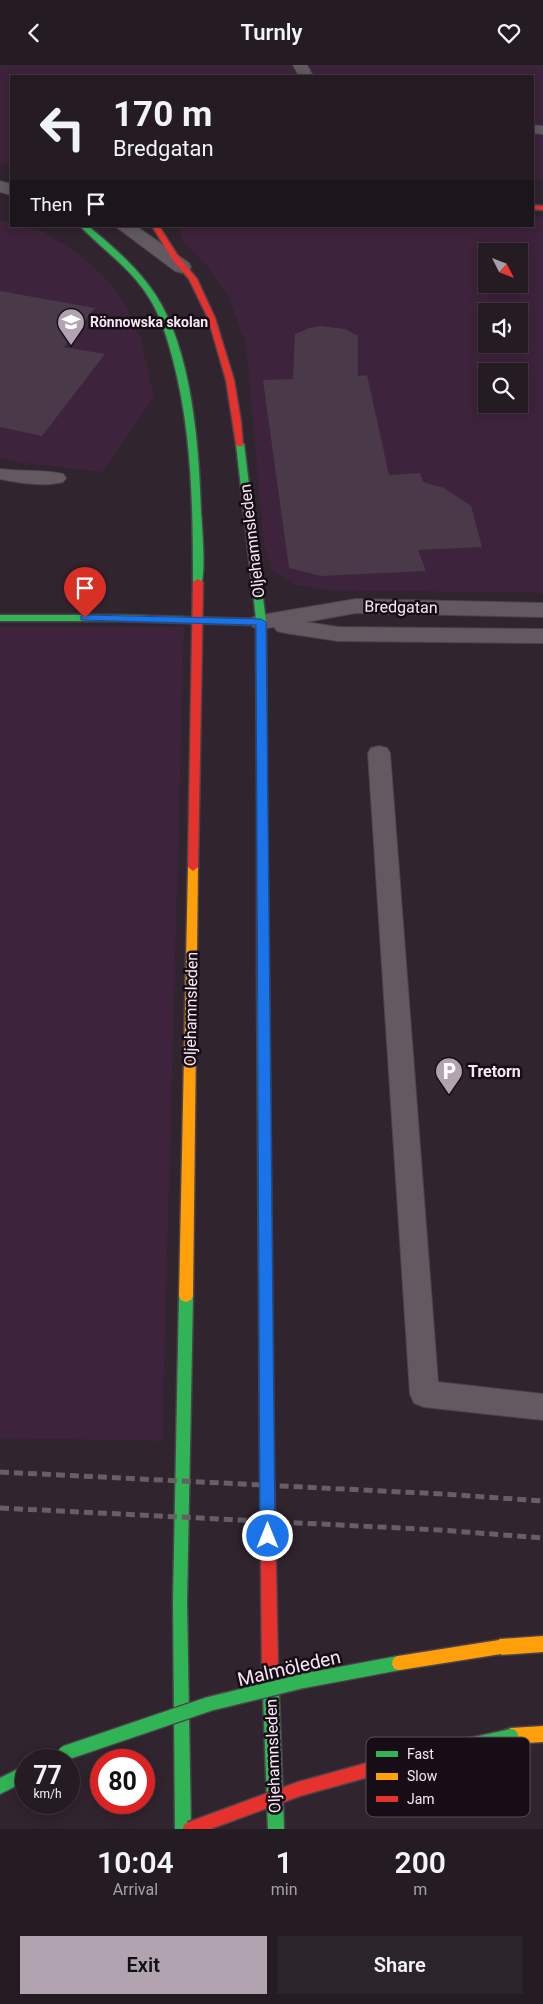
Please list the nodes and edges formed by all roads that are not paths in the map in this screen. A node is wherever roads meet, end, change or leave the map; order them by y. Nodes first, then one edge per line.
1 (83, 227) edge
2 (125, 227) edge
3 (156, 227) edge
4 (182, 267) junction
5 (0, 473) edge
6 (57, 478) dead end
7 (543, 609) edge
8 (0, 618) edge
9 (198, 620) junction
10 (261, 622) junction
11 (543, 636) edge
12 (379, 753) dead end
13 (543, 1407) edge
14 (543, 1644) edge
15 (543, 1734) edge
16 (506, 1737) edge
17 (78, 1749) edge
18 (366, 1769) edge
19 (15, 1778) edge
20 (0, 1786) edge
21 (183, 1829) edge
22 (190, 1829) edge
23 (276, 1829) edge

1 - 9 main road, Oljehamnsleden
2 - 4 street, Oljehamnsleden
3 - 4 main road
4 - 10 main road, Oljehamnsleden
5 - 6 lane
7 - 10 street, Bredgatan
8 - 9 main road, Bredgatan
9 - 10 main road, Bredgatan
9 - 21 main road, Oljehamnsleden
10 - 11 street, Bredgatan
10 - 23 main road, Oljehamnsleden
12 - 13 lane
14 - 17 main road, Malmöleden, bridge
15 - 16 main road, bridge
18 - 22 main road, bridge
19 - 20 main road

